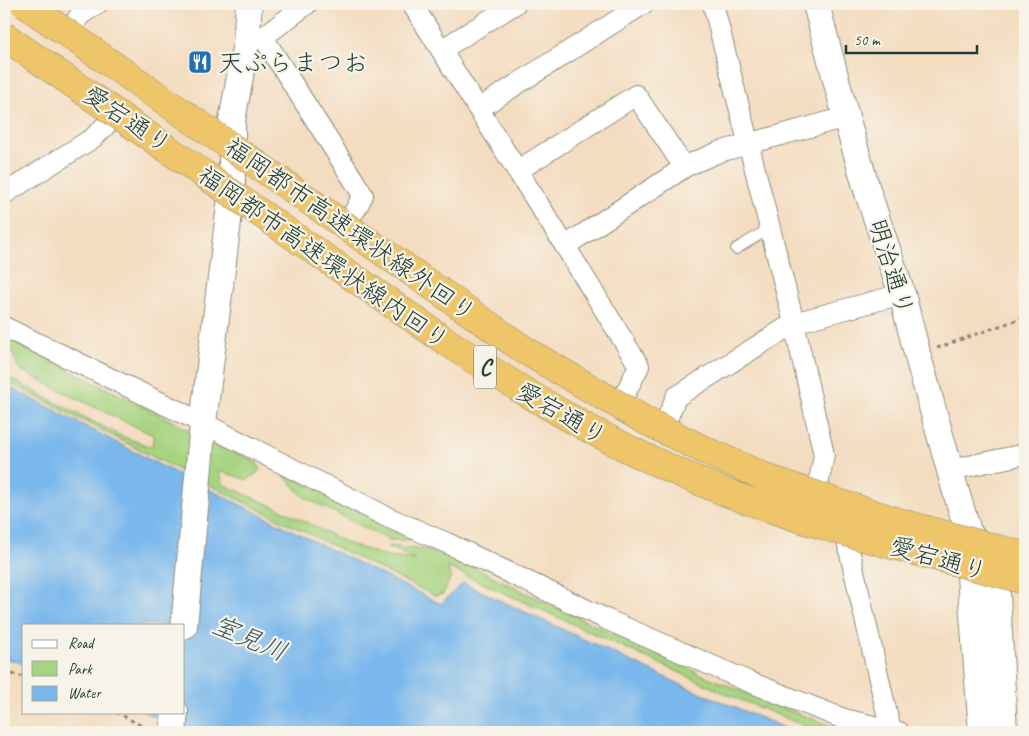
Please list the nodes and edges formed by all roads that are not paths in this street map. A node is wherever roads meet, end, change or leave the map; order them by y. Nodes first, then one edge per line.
1 (97, 4) edge
2 (249, 4) edge
3 (307, 4) edge
4 (412, 4) edge
5 (515, 4) edge
6 (643, 4) edge
7 (713, 4) edge
8 (816, 4) edge
9 (4, 5) edge
10 (29, 6) edge
11 (4, 35) edge
12 (67, 35) junction
13 (254, 40) junction
14 (441, 50) junction
15 (144, 85) junction
16 (478, 109) junction
17 (119, 112) junction
18 (846, 118) junction
19 (748, 144) junction
20 (232, 150) junction
21 (684, 167) junction
22 (517, 171) junction
23 (232, 189) junction
24 (4, 194) edge
25 (343, 227) junction
26 (770, 228) junction
27 (565, 246) junction
28 (736, 249) dead end
29 (902, 294) junction
30 (794, 323) junction
31 (4, 327) edge
32 (618, 408) junction
33 (203, 430) junction
34 (662, 432) junction
35 (1025, 454) edge
36 (950, 470) junction
37 (817, 491) junction
38 (968, 531) junction
39 (845, 532) junction
40 (1025, 544) edge
41 (1025, 556) edge
42 (969, 563) junction
43 (996, 574) junction
44 (1025, 581) edge
45 (184, 624) edge
46 (175, 714) edge
47 (895, 731) edge
48 (173, 732) edge
49 (982, 732) edge
50 (1004, 732) edge

1 - 12 street
2 - 13 street
3 - 13 street
4 - 14 street
5 - 14 street
6 - 16 street
7 - 19 street
8 - 18 street, 明治通り
9 - 15 highway, bridge
10 - 12 street, 愛宕通り
10 - 15 highway, 福岡都市高速環状線外回り / C, bridge
11 - 17 street, 愛宕通り
11 - 44 highway, 福岡都市高速環状線内回り / C, bridge
12 - 20 street, 愛宕通り
13 - 20 street
13 - 25 street
14 - 16 street
15 - 41 highway, 福岡都市高速環状線外回り / C, bridge
16 - 22 street
17 - 23 street, 愛宕通り
17 - 24 street
18 - 19 street
18 - 29 street, 明治通り
19 - 21 street
19 - 26 street
20 - 23 street
20 - 25 street, 愛宕通り
21 - 22 street
21 - 27 street
22 - 27 street
23 - 33 street
23 - 39 street, 愛宕通り
25 - 32 street, 愛宕通り
26 - 28 lane
26 - 30 street
27 - 32 street
29 - 30 street
29 - 36 street, 明治通り
30 - 34 street
30 - 37 street
31 - 33 street
32 - 34 street, 愛宕通り
33 - 45 street
33 - 47 street
34 - 37 street, 愛宕通り
35 - 36 street
36 - 38 street, 明治通り
37 - 38 street, 愛宕通り
38 - 40 street, 愛宕通り
38 - 42 street, 明治通り
38 - 43 street, 明治通り
39 - 42 street, 愛宕通り
39 - 47 street
42 - 43 street, 愛宕通り
42 - 49 street, 明治通り
43 - 44 street, 愛宕通り
43 - 50 street
46 - 48 street

